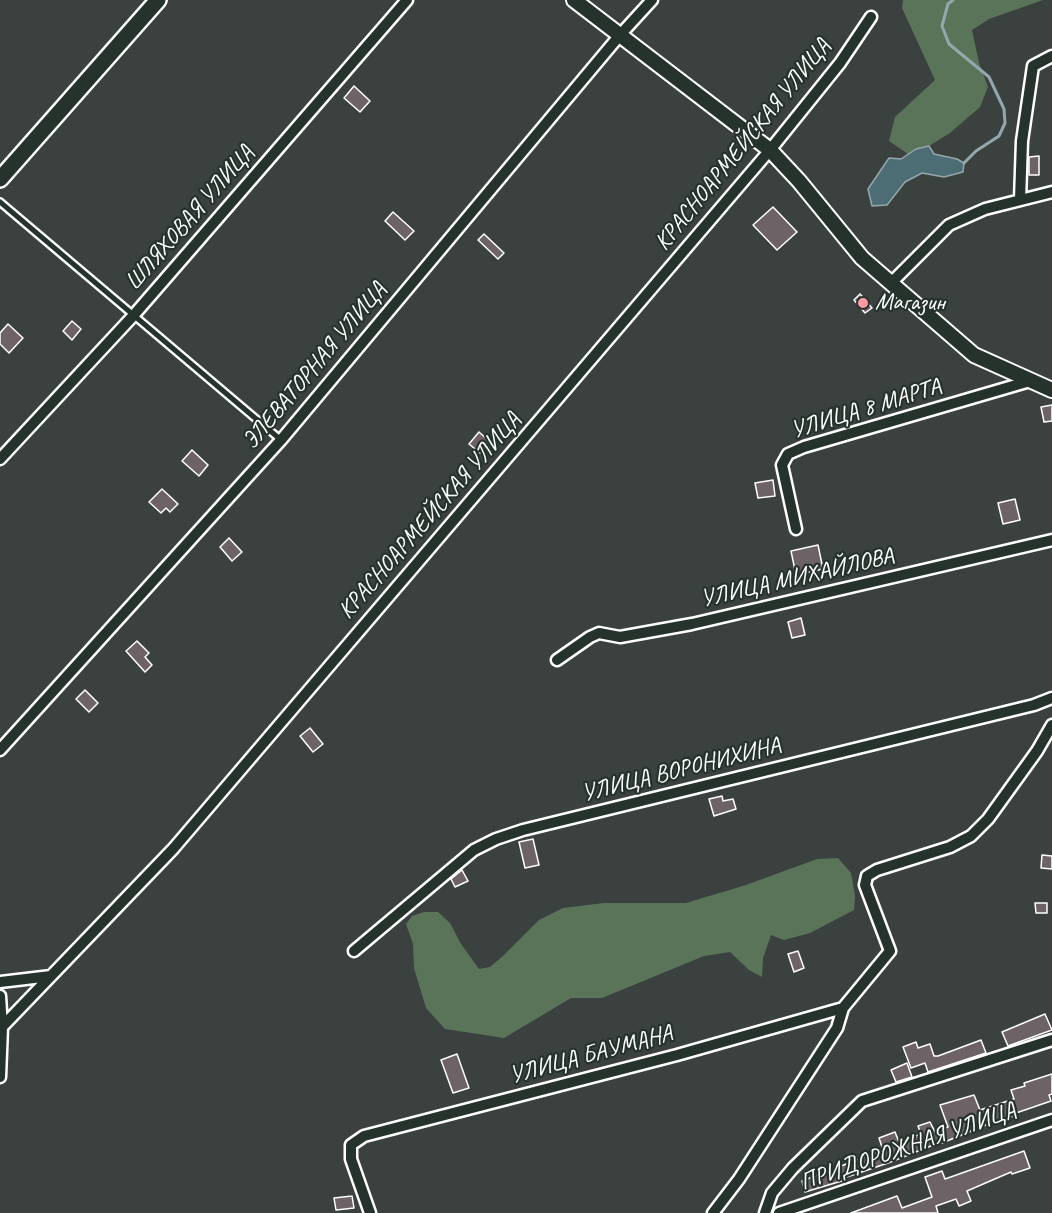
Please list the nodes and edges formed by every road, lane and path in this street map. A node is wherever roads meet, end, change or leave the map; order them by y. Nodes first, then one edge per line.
1 (159, 0) edge
2 (407, 0) edge
3 (574, 0) edge
4 (652, 0) edge
5 (871, 17) dead end
6 (620, 35) junction
7 (1052, 56) edge
8 (770, 150) junction
9 (0, 179) edge
10 (1052, 192) edge
11 (1020, 200) junction
12 (0, 202) edge
13 (891, 283) junction
14 (133, 316) junction
15 (1030, 381) junction
16 (1050, 387) edge
17 (281, 441) junction
18 (0, 459) edge
19 (796, 530) dead end
20 (1052, 540) edge
21 (557, 660) dead end
22 (1052, 698) edge
23 (1052, 725) edge
24 (0, 750) edge
25 (354, 951) dead end
26 (51, 976) junction
27 (0, 982) edge
28 (0, 996) edge
29 (843, 1008) junction
30 (2, 1027) junction
31 (1052, 1040) edge
32 (0, 1077) edge
33 (1052, 1120) edge
34 (370, 1213) edge
35 (713, 1213) edge
36 (765, 1213) edge
37 (778, 1213) edge

1 - 9 main road
2 - 14 street, ШЛЯХОВАЯ УЛИЦА
3 - 6 street
4 - 6 street, ЭЛЕВАТОРНАЯ УЛИЦА
5 - 8 street, КРАСНОАРМЕЙСКАЯ УЛИЦА
6 - 8 street
6 - 17 street, ЭЛЕВАТОРНАЯ УЛИЦА
7 - 11 street
8 - 13 street
8 - 26 street, КРАСНОАРМЕЙСКАЯ УЛИЦА
10 - 11 street
11 - 13 street
12 - 14 lane
13 - 15 street
14 - 17 lane
14 - 18 street, ШЛЯХОВАЯ УЛИЦА
15 - 16 street
15 - 19 street, УЛИЦА 8 МАРТА
17 - 24 street, ЭЛЕВАТОРНАЯ УЛИЦА
20 - 21 street, УЛИЦА МИХАЙЛОВА
22 - 25 street, УЛИЦА ВОРОНИХИНА
23 - 29 street
26 - 27 street
26 - 30 street, КРАСНОАРМЕЙСКАЯ УЛИЦА
28 - 30 street
29 - 34 street, УЛИЦА БАУМАНА
29 - 35 street
30 - 32 street
31 - 36 street
33 - 37 street, ПРИДОРОЖНАЯ УЛИЦА

